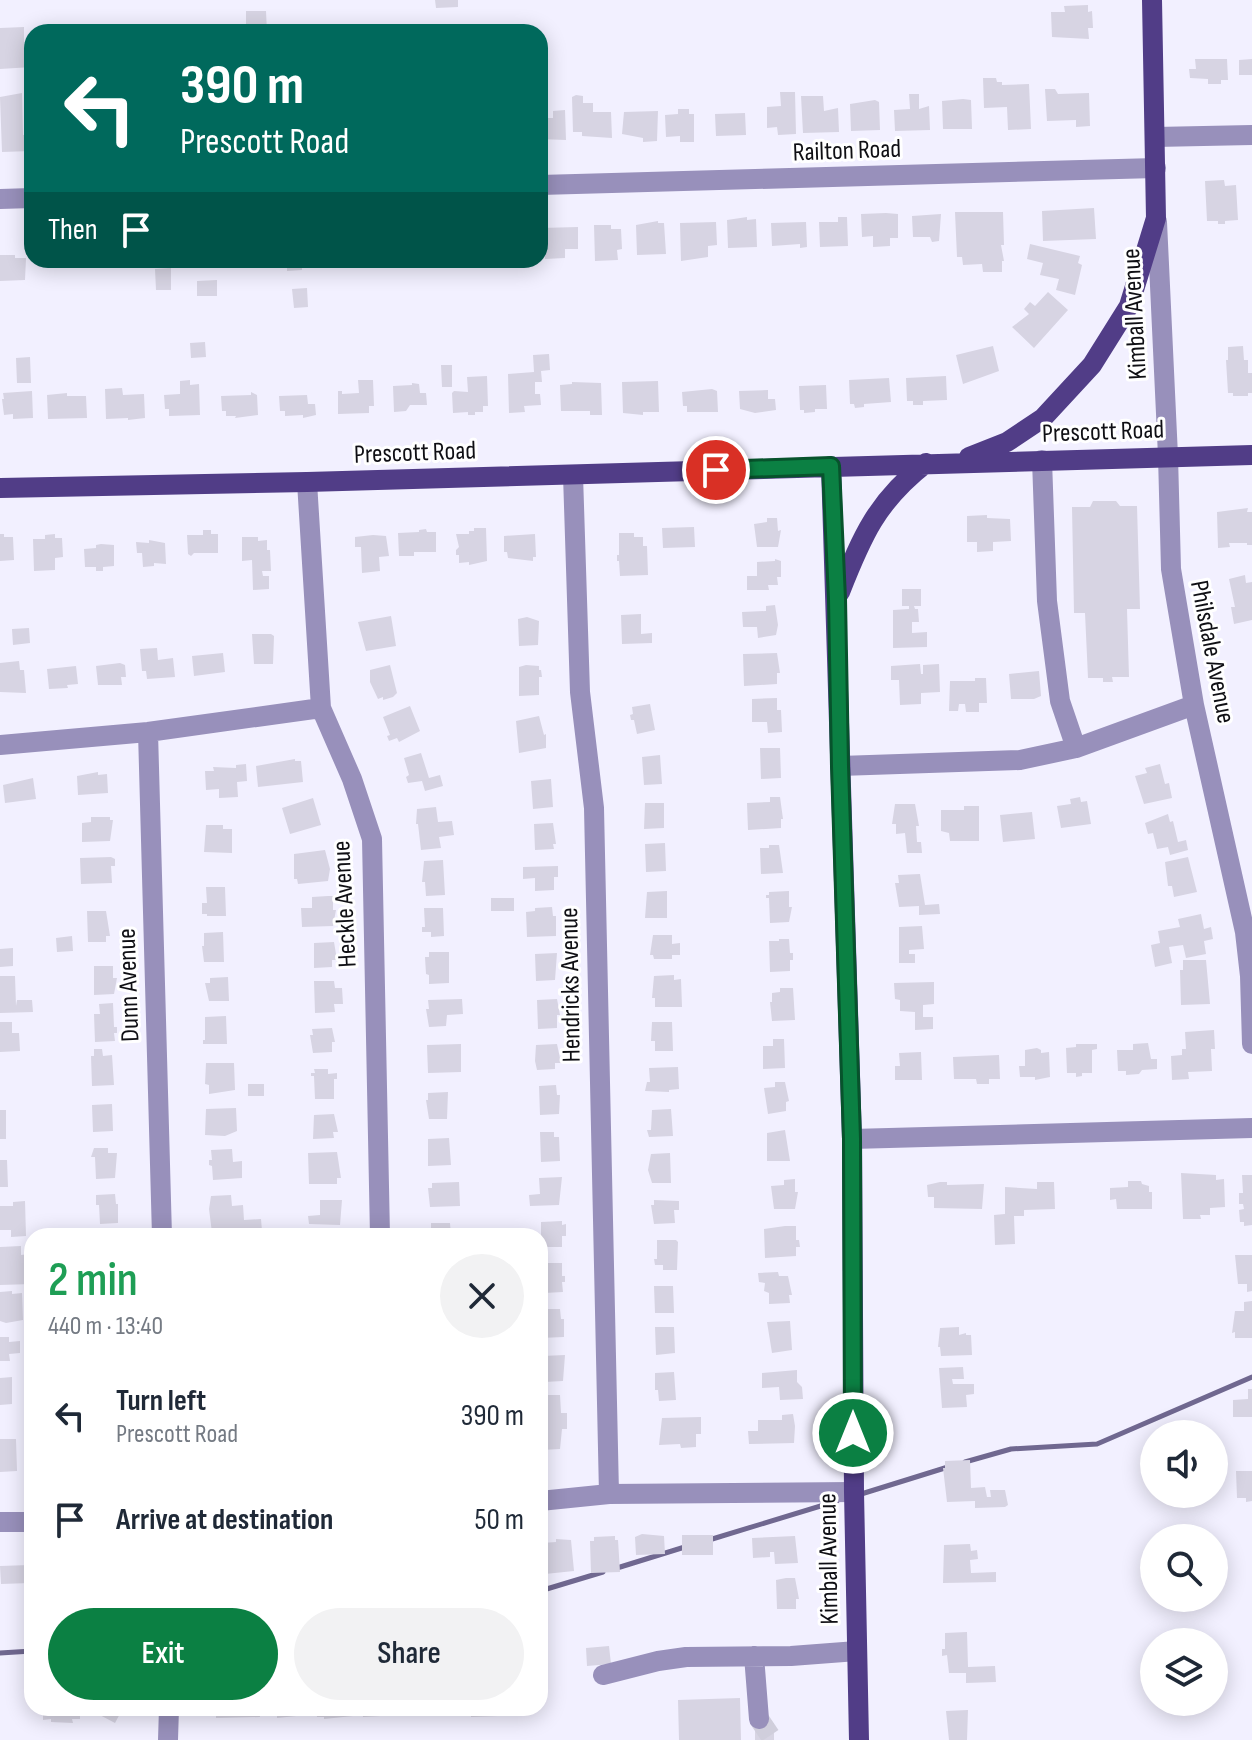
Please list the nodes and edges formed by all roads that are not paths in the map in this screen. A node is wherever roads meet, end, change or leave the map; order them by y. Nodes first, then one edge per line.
1 (1152, 0) edge
2 (1252, 135) edge
3 (1155, 137) junction
4 (1156, 168) junction
5 (548, 185) edge
6 (24, 198) edge
7 (0, 199) edge
8 (1156, 218) junction
9 (1252, 455) edge
10 (1168, 456) junction
11 (1042, 460) junction
12 (956, 462) junction
13 (926, 463) junction
14 (831, 466) junction
15 (573, 475) junction
16 (307, 482) junction
17 (0, 488) edge
18 (837, 599) junction
19 (1194, 705) junction
20 (321, 708) junction
21 (148, 732) junction
22 (0, 745) edge
23 (1076, 748) junction
24 (840, 766) junction
25 (1252, 1044) edge
26 (1252, 1128) edge
27 (852, 1139) junction
28 (162, 1228) edge
29 (380, 1228) edge
30 (854, 1492) junction
31 (609, 1494) junction
32 (548, 1500) edge
33 (0, 1522) edge
34 (24, 1522) edge
35 (857, 1651) junction
36 (754, 1656) junction
37 (603, 1675) dead end
38 (169, 1716) edge
39 (759, 1719) tunnel mouth
40 (168, 1740) edge
41 (859, 1740) edge

1 - 3 main road, Kimball Avenue
2 - 3 street
3 - 4 main road, Kimball Avenue
4 - 5 street, Railton Road
4 - 8 main road, Kimball Avenue
6 - 7 street
8 - 10 street, Kimball Avenue
8 - 12 main road, Kimball Avenue
9 - 10 main road, Prescott Road
10 - 11 main road, Prescott Road
10 - 19 street, Philsdale Avenue
11 - 12 main road, Prescott Road
11 - 23 street
12 - 13 main road, Prescott Road
13 - 14 main road, Prescott Road
13 - 18 main road
14 - 15 main road, Prescott Road
14 - 18 main road, Kimball Avenue
15 - 16 main road, Prescott Road
15 - 31 street, Hendricks Avenue
16 - 17 main road, Prescott Road
16 - 20 street, Heckle Avenue
18 - 24 main road, Kimball Avenue
19 - 23 street
19 - 25 street, Philsdale Avenue
20 - 21 street
20 - 29 street, Heckle Avenue
21 - 22 street
21 - 28 street, Dunn Avenue
23 - 24 street
24 - 27 main road, Kimball Avenue
26 - 27 street
27 - 30 main road, Kimball Avenue
30 - 31 street
30 - 35 main road, Kimball Avenue
31 - 32 street
33 - 34 street
35 - 36 street
35 - 41 main road, Kimball Avenue
36 - 37 street
36 - 39 street
38 - 40 street

